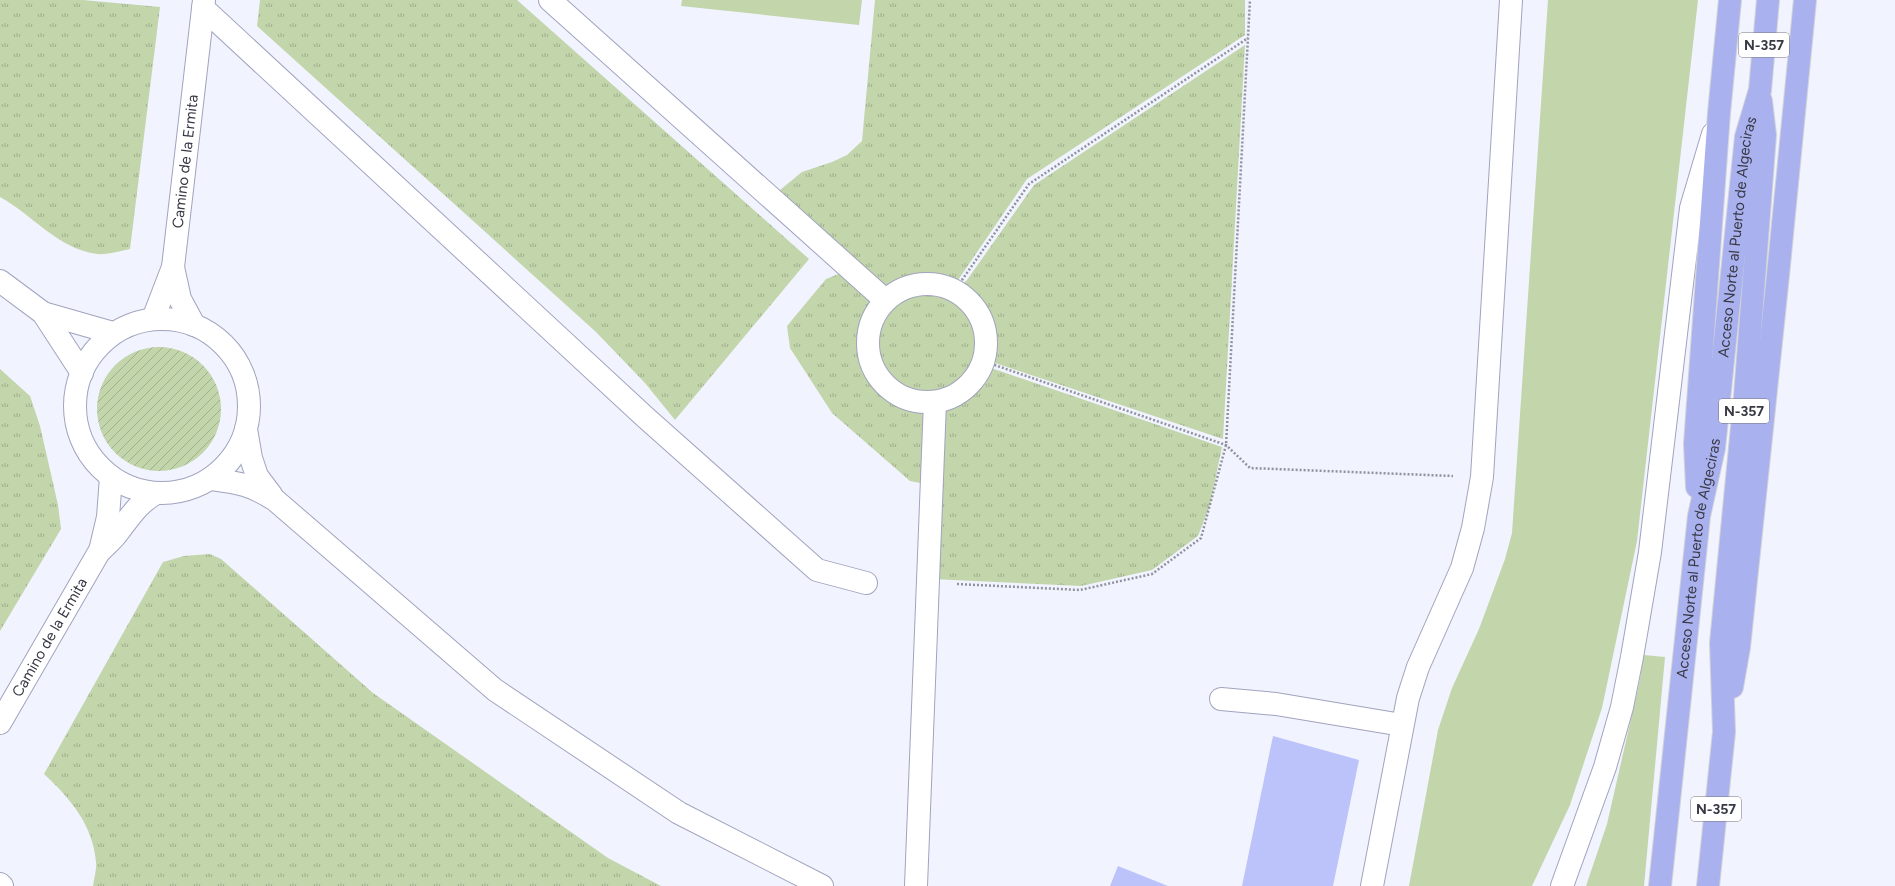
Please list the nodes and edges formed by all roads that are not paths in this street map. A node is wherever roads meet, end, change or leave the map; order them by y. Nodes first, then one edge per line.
1 (550, 0) edge
2 (1511, 0) edge
3 (1730, 0) edge
4 (1768, 0) edge
5 (1805, 0) edge
6 (204, 4) edge
7 (1760, 90) junction
8 (1719, 113) junction
9 (173, 266) junction
10 (0, 281) edge
11 (886, 300) junction
12 (43, 313) junction
13 (153, 319) junction
14 (194, 325) junction
15 (114, 333) junction
16 (82, 373) junction
17 (935, 402) junction
18 (246, 428) junction
19 (111, 477) junction
20 (210, 479) junction
21 (156, 493) junction
22 (275, 500) junction
23 (1699, 516) junction
24 (99, 552) junction
25 (866, 583) dead end
26 (1221, 699) dead end
27 (0, 723) edge
28 (1402, 725) junction
29 (1724, 732) junction
30 (0, 884) edge
31 (2, 886) edge
32 (822, 886) edge
33 (916, 886) edge
34 (1372, 886) edge
35 (1562, 886) edge
36 (1660, 886) edge
37 (1708, 886) edge

1 - 11 street
2 - 28 street
3 - 8 highway
4 - 7 highway, Acceso Norte al Puerto de Algeciras / N-357
5 - 29 highway
6 - 9 street, Camino de la Ermita
6 - 25 street
7 - 23 highway, Acceso Norte al Puerto de Algeciras / N-357
7 - 29 highway, Acceso Norte al Puerto de Algeciras / N-357
8 - 23 highway
8 - 35 street
9 - 13 street, Camino de la Ermita
9 - 14 street
10 - 12 street
11 - 17 street
11 - 17 street
12 - 15 street
12 - 16 street
13 - 14 street
13 - 15 street
14 - 18 street
15 - 16 street
16 - 19 street
17 - 33 street
18 - 20 street
18 - 22 street
19 - 21 street
19 - 24 street, Camino de la Ermita
20 - 21 street
20 - 22 street
21 - 24 street, Camino de la Ermita
22 - 32 street
23 - 36 highway, Acceso Norte al Puerto de Algeciras / N-357
24 - 27 street, Camino de la Ermita
26 - 28 street
28 - 34 street
29 - 37 highway, Acceso Norte al Puerto de Algeciras / N-357
30 - 31 street

